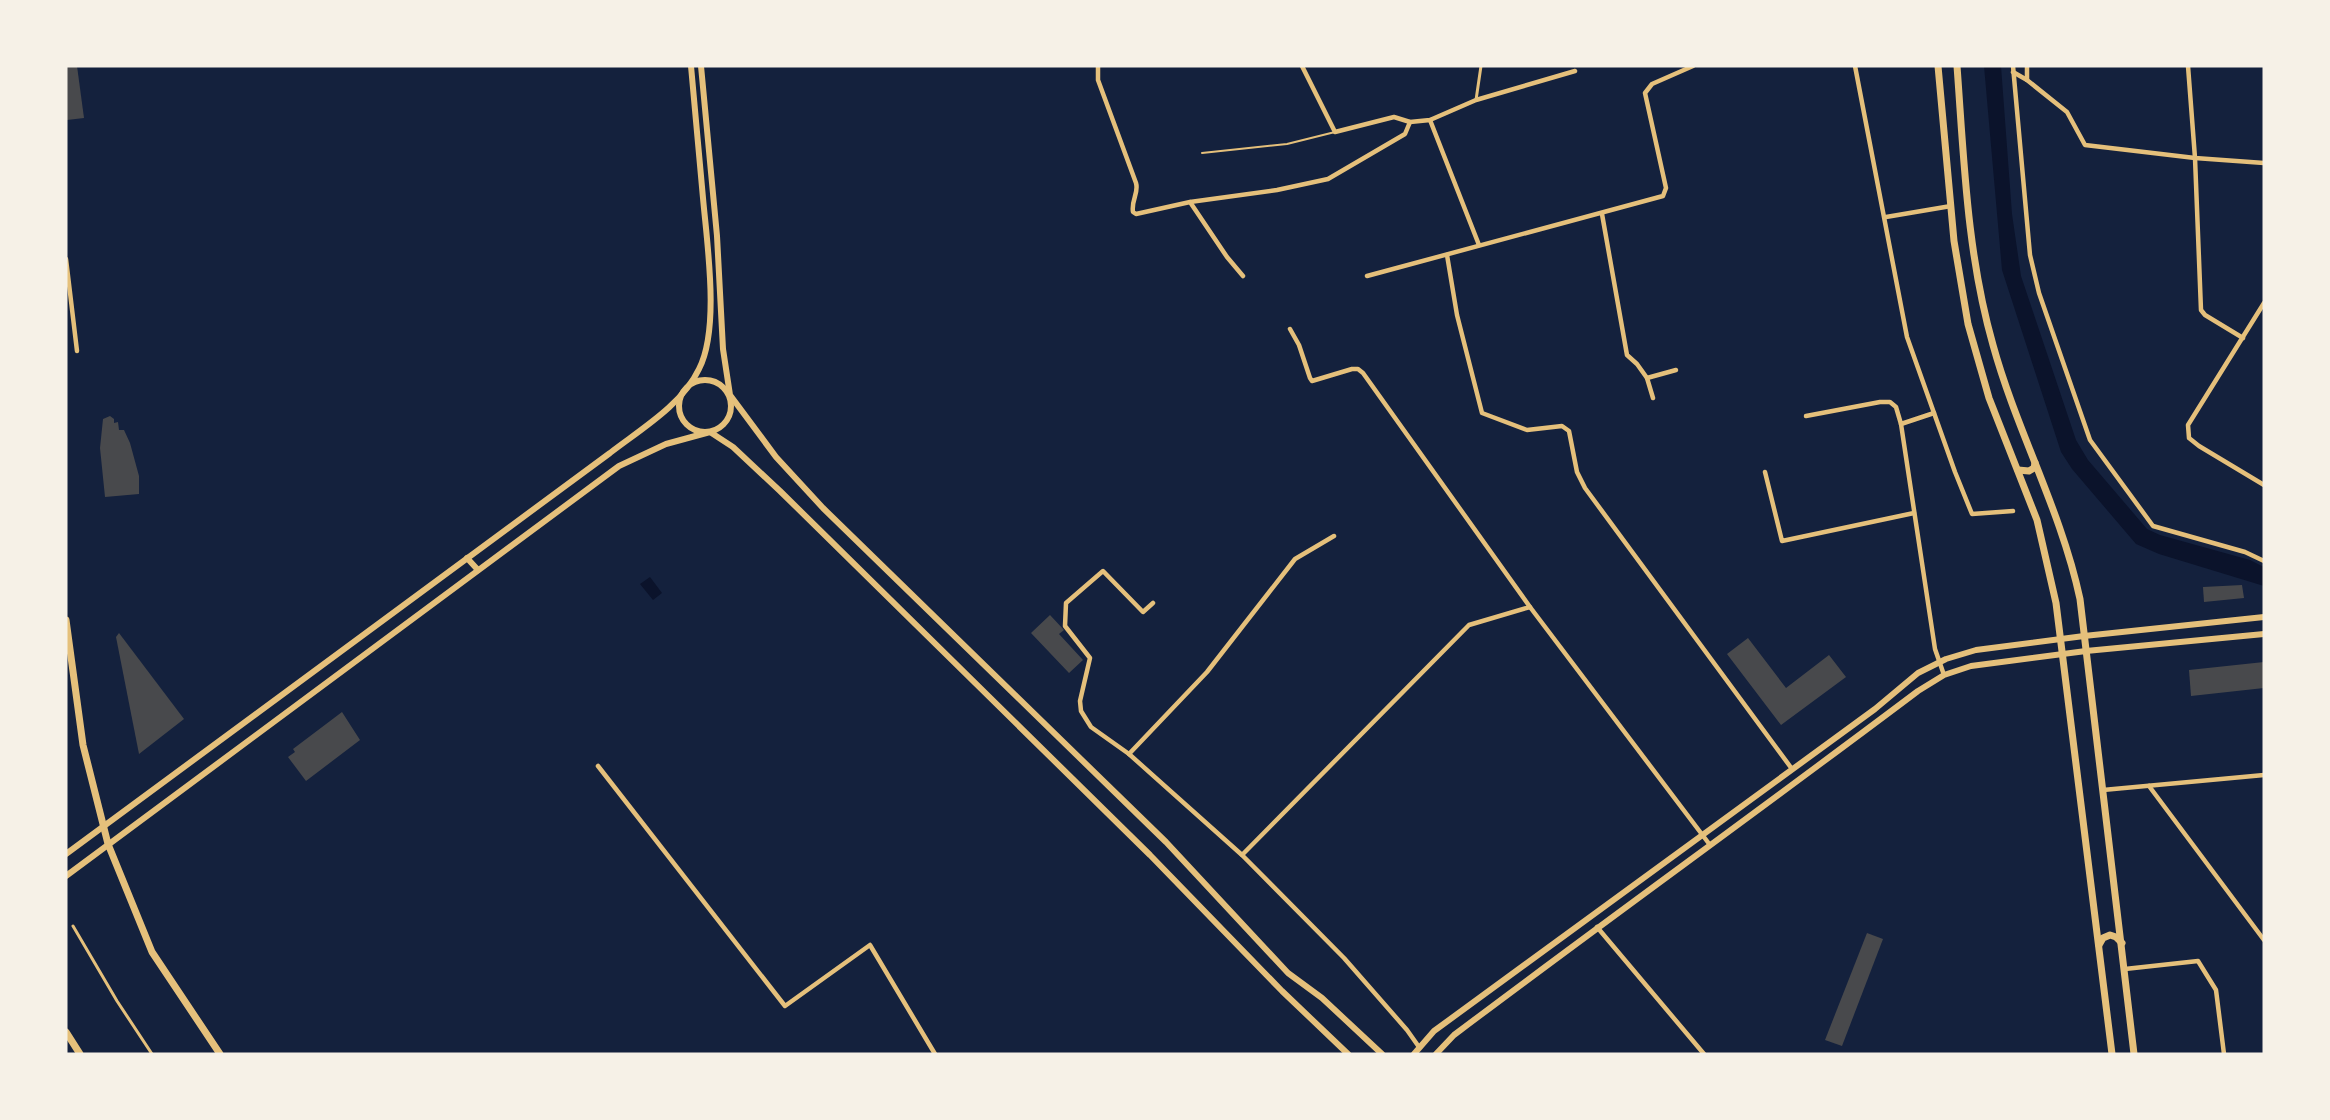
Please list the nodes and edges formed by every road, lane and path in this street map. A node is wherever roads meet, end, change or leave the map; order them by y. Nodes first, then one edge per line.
1 (691, 66) edge
2 (701, 66) edge
3 (1098, 66) edge
4 (1302, 66) edge
5 (1481, 66) edge
6 (1693, 66) edge
7 (1855, 66) edge
8 (1938, 66) edge
9 (1957, 66) edge
10 (2027, 66) edge
11 (2188, 66) edge
12 (2013, 69) edge
13 (1575, 71) dead end
14 (2027, 80) junction
15 (1476, 100) junction
16 (1430, 120) junction
17 (1410, 122) junction
18 (1335, 132) junction
19 (1202, 153) dead end
20 (2195, 158) junction
21 (2264, 164) edge
22 (1190, 202) junction
23 (1951, 206) junction
24 (1602, 214) junction
25 (1886, 216) junction
26 (1479, 245) junction
27 (1446, 255) junction
28 (66, 259) edge
29 (1243, 276) dead end
30 (1367, 276) dead end
31 (2264, 303) edge
32 (1290, 329) dead end
33 (2243, 339) junction
34 (77, 351) dead end
35 (1676, 370) dead end
36 (1647, 378) junction
37 (685, 390) junction
38 (730, 395) junction
39 (1653, 398) dead end
40 (1934, 413) junction
41 (1806, 416) dead end
42 (1901, 424) junction
43 (710, 432) junction
44 (2035, 463) junction
45 (2018, 470) junction
46 (1765, 472) dead end
47 (2264, 485) edge
48 (2013, 511) dead end
49 (1914, 513) junction
50 (1334, 536) dead end
51 (467, 558) junction
52 (2264, 561) edge
53 (478, 570) junction
54 (1153, 603) dead end
55 (1530, 607) junction
56 (2264, 617) edge
57 (66, 620) edge
58 (2264, 634) edge
59 (2084, 636) junction
60 (2060, 639) junction
61 (2086, 651) junction
62 (2062, 653) junction
63 (1939, 662) junction
64 (1944, 675) junction
65 (1129, 754) junction
66 (598, 766) dead end
67 (1792, 769) junction
68 (2264, 775) edge
69 (2149, 786) junction
70 (2103, 790) junction
71 (103, 826) junction
72 (1702, 834) junction
73 (108, 844) junction
74 (1710, 845) junction
75 (66, 854) edge
76 (1242, 855) junction
77 (66, 876) edge
78 (73, 926) dead end
79 (1597, 927) junction
80 (2264, 940) edge
81 (2122, 943) junction
82 (2099, 945) junction
83 (2125, 969) junction
84 (66, 1032) edge
85 (1419, 1047) junction
86 (81, 1054) edge
87 (152, 1054) edge
88 (220, 1054) edge
89 (935, 1054) edge
90 (1348, 1054) edge
91 (1382, 1054) edge
92 (1414, 1054) edge
93 (1436, 1054) edge
94 (1704, 1054) edge
95 (2112, 1054) edge
96 (2134, 1054) edge
97 (2224, 1054) edge

1 - 37 main road
2 - 38 main road
3 - 22 street
4 - 18 street
5 - 15 street
6 - 24 street
7 - 25 street
8 - 23 main road
9 - 44 main road
10 - 14 street
11 - 20 street
12 - 14 street
12 - 52 street
13 - 15 street
14 - 20 street
15 - 16 street
16 - 17 street
16 - 26 street
17 - 18 street
17 - 22 street
18 - 19 lane
20 - 21 street
20 - 33 street
22 - 29 street
23 - 25 street
23 - 45 main road
24 - 26 street
24 - 36 street
25 - 40 street
26 - 27 street
27 - 30 street
27 - 67 street
28 - 34 street
31 - 33 street
32 - 55 street
33 - 47 street
35 - 36 street
36 - 39 street
37 - 38 main road
37 - 43 main road
37 - 51 main road
38 - 43 main road
38 - 91 main road
40 - 42 street
40 - 48 street
41 - 42 street
42 - 49 street
43 - 53 main road
43 - 90 main road
44 - 45 main road
44 - 59 main road
45 - 60 main road
46 - 49 street
49 - 63 street
50 - 65 street
51 - 53 main road
51 - 71 main road
53 - 73 main road
54 - 65 street
55 - 72 street
55 - 76 street
56 - 59 main road
57 - 71 main road
58 - 61 main road
59 - 60 main road
59 - 61 main road
60 - 62 main road
60 - 63 main road
61 - 62 main road
61 - 70 main road
62 - 64 main road
62 - 82 main road
63 - 64 street
63 - 67 main road
64 - 74 main road
65 - 76 street
66 - 89 street
67 - 72 main road
68 - 69 street
69 - 70 street
69 - 80 street
70 - 81 main road
71 - 73 main road
71 - 75 main road
72 - 74 street
72 - 85 main road
73 - 77 main road
73 - 88 main road
74 - 79 main road
76 - 85 street
78 - 87 street
79 - 93 main road
79 - 94 street
81 - 82 main road
81 - 83 main road
82 - 95 main road
83 - 96 main road
83 - 97 street
84 - 86 main road
85 - 92 main road

